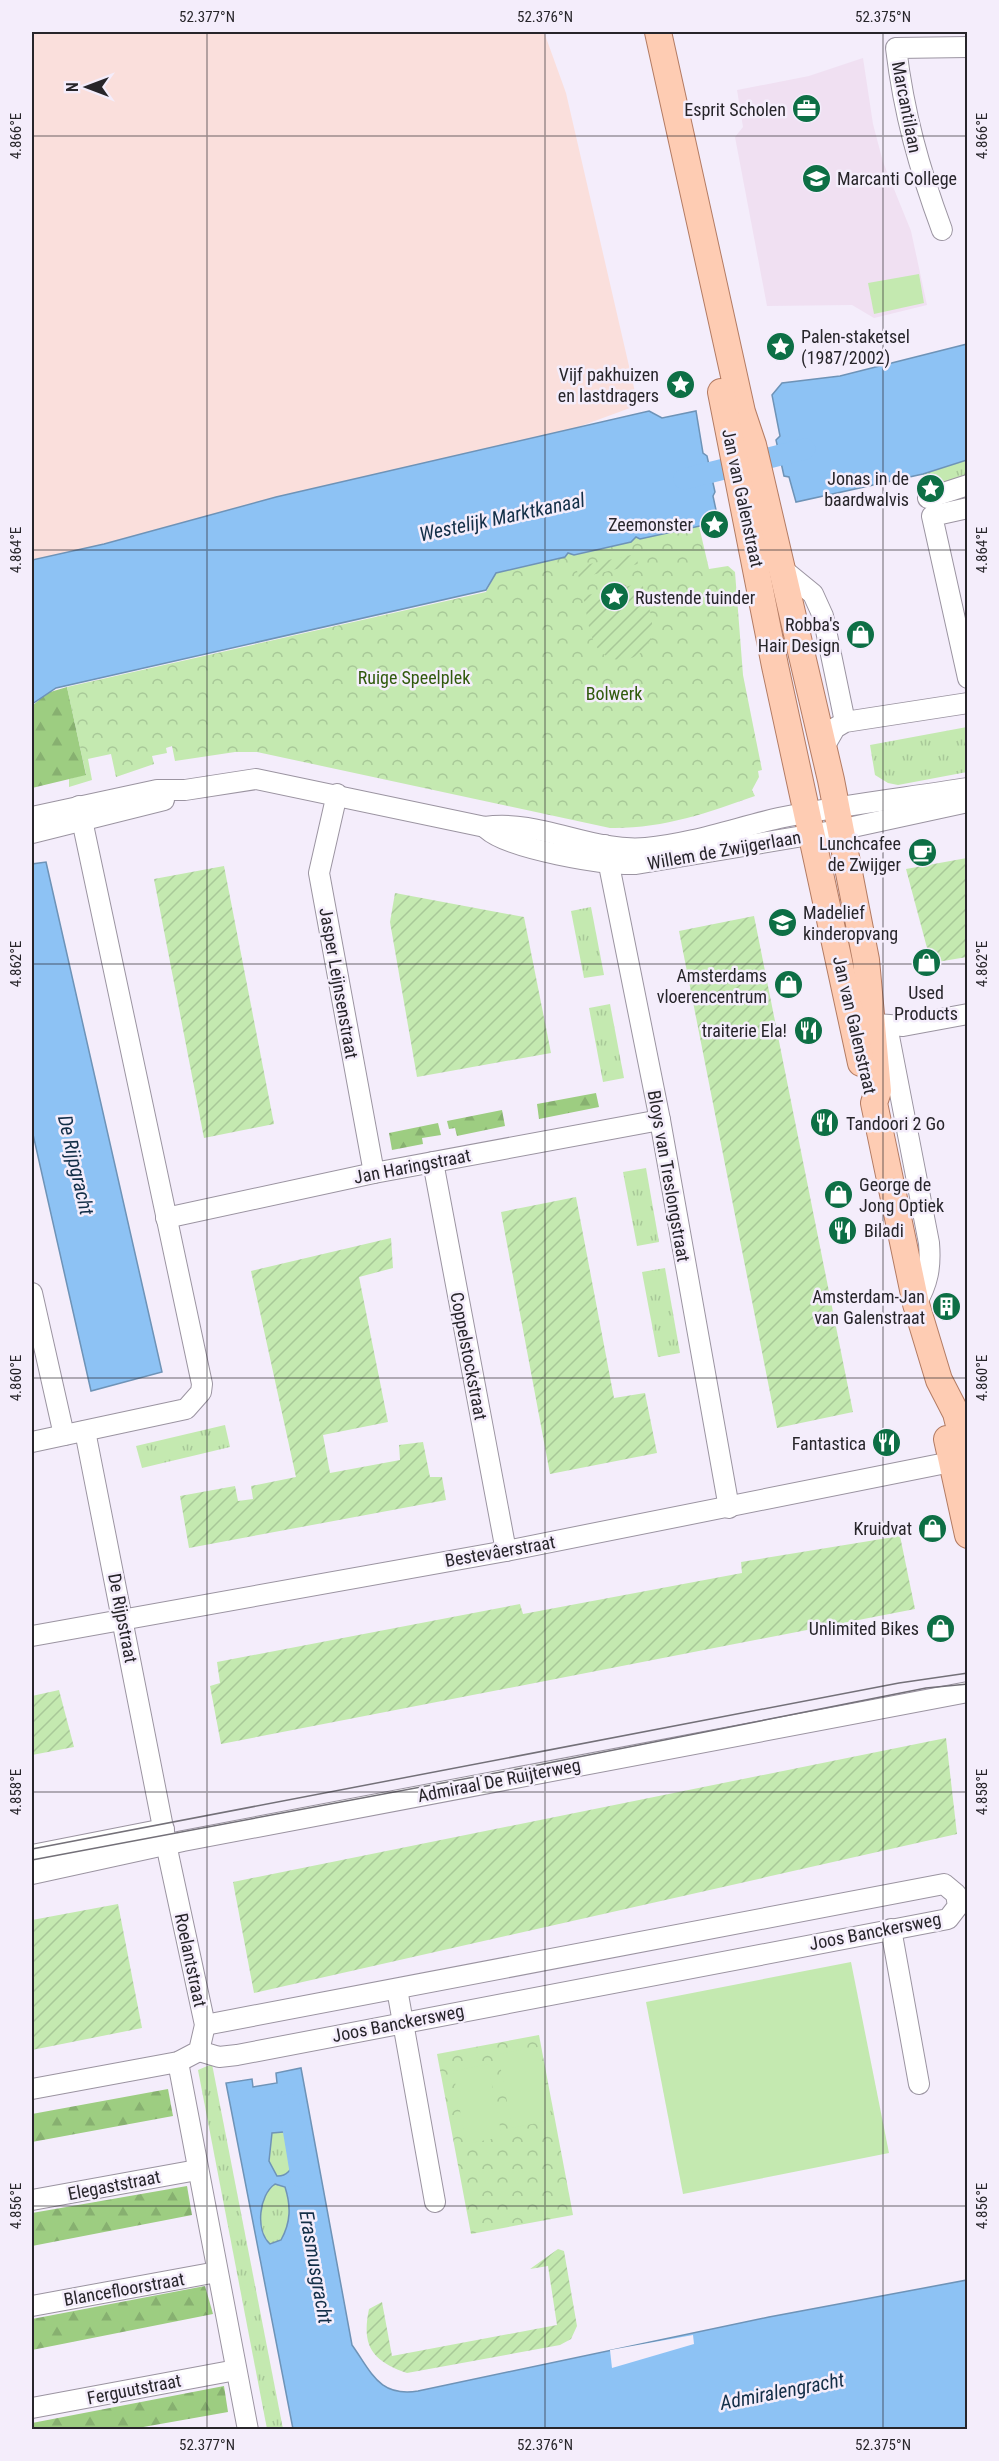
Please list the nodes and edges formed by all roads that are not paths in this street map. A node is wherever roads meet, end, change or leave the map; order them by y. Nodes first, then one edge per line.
1 (640, 32) edge
2 (658, 32) edge
3 (965, 42) edge
4 (942, 230) dead end
5 (742, 448) junction
6 (750, 484) junction
7 (968, 484) edge
8 (930, 507) junction
9 (968, 508) edge
10 (780, 567) junction
11 (968, 678) edge
12 (968, 703) edge
13 (845, 722) junction
14 (824, 747) junction
15 (968, 788) edge
16 (337, 794) junction
17 (968, 802) edge
18 (81, 814) junction
19 (32, 817) edge
20 (837, 820) junction
21 (810, 824) junction
22 (32, 833) edge
23 (607, 855) junction
24 (849, 1006) junction
25 (968, 1014) edge
26 (880, 1025) junction
27 (874, 1103) junction
28 (660, 1120) junction
29 (433, 1162) junction
30 (374, 1173) junction
31 (166, 1218) junction
32 (32, 1293) edge
33 (916, 1304) junction
34 (85, 1431) junction
35 (64, 1435) junction
36 (32, 1442) edge
37 (964, 1460) edge
38 (729, 1508) junction
39 (968, 1535) edge
40 (506, 1551) junction
41 (123, 1619) junction
42 (32, 1636) edge
43 (968, 1692) edge
44 (165, 1838) junction
45 (32, 1855) edge
46 (32, 1874) edge
47 (891, 1929) junction
48 (398, 1989) junction
49 (403, 2022) junction
50 (205, 2025) junction
51 (199, 2051) junction
52 (178, 2062) junction
53 (919, 2084) dead end
54 (32, 2089) edge
55 (197, 2170) junction
56 (32, 2200) edge
57 (435, 2202) dead end
58 (217, 2272) junction
59 (32, 2306) edge
60 (236, 2370) junction
61 (32, 2408) edge
62 (248, 2430) edge

1 - 5 main road, Jan van Galenstraat
2 - 5 main road, Jan van Galenstraat
3 - 4 street, Marcantilaan
5 - 6 main road, Jan van Galenstraat
6 - 10 main road, Jan van Galenstraat
6 - 21 main road, Jan van Galenstraat
7 - 8 street
8 - 9 street
8 - 11 street
10 - 13 street, Jan van Galenstraat
10 - 14 main road, Jan van Galenstraat
12 - 13 street
13 - 14 street
14 - 20 main road, Jan van Galenstraat
15 - 20 street, Willem de Zwijgerlaan
16 - 18 street, Willem de Zwijgerlaan
16 - 23 street, Willem de Zwijgerlaan
16 - 30 street, Jasper Leijnsenstraat
17 - 20 street, Willem de Zwijgerlaan
18 - 19 street, Willem de Zwijgerlaan
18 - 22 street, Willem de Zwijgerlaan
18 - 31 street
20 - 21 street, Willem de Zwijgerlaan
20 - 26 main road, Jan van Galenstraat
21 - 23 street, Willem de Zwijgerlaan
21 - 24 main road, Jan van Galenstraat
23 - 28 street, Bloys van Treslongstraat
24 - 26 street
24 - 27 main road, Jan van Galenstraat
25 - 26 street
26 - 27 main road, Jan van Galenstraat
26 - 33 street, Jan van Galenstraat
27 - 33 main road, Jan van Galenstraat
28 - 29 street, Jan Haringstraat
28 - 38 street, Bloys van Treslongstraat
29 - 30 street, Jan Haringstraat
29 - 40 street, Coppelstockstraat
30 - 31 street, Jan Haringstraat
31 - 34 street
32 - 35 street
33 - 37 main road, Jan van Galenstraat
34 - 35 street
34 - 41 street, De Rijpstraat
35 - 36 street
37 - 38 street, Bestevâerstraat
37 - 39 main road, Jan van Galenstraat
38 - 40 street, Bestevâerstraat
40 - 41 street, Bestevâerstraat
41 - 42 street, Bestevâerstraat
41 - 44 street, De Rijpstraat
43 - 44 street, Admiraal De Ruijterweg
44 - 45 street, Admiraal De Ruijterweg
44 - 46 street, Admiraal De Ruijterweg
44 - 50 street, Roelantstraat
47 - 48 street, Joos Banckersweg
47 - 49 street, Joos Banckersweg
47 - 53 street
48 - 49 street
48 - 50 street, Joos Banckersweg
49 - 51 street, Joos Banckersweg
49 - 57 street
50 - 51 street, Roelantstraat
51 - 52 street
52 - 54 street
52 - 55 street
55 - 56 street, Elegaststraat
55 - 58 street
58 - 59 street, Blancefloorstraat
58 - 60 street
60 - 61 street, Ferguutstraat
60 - 62 street

